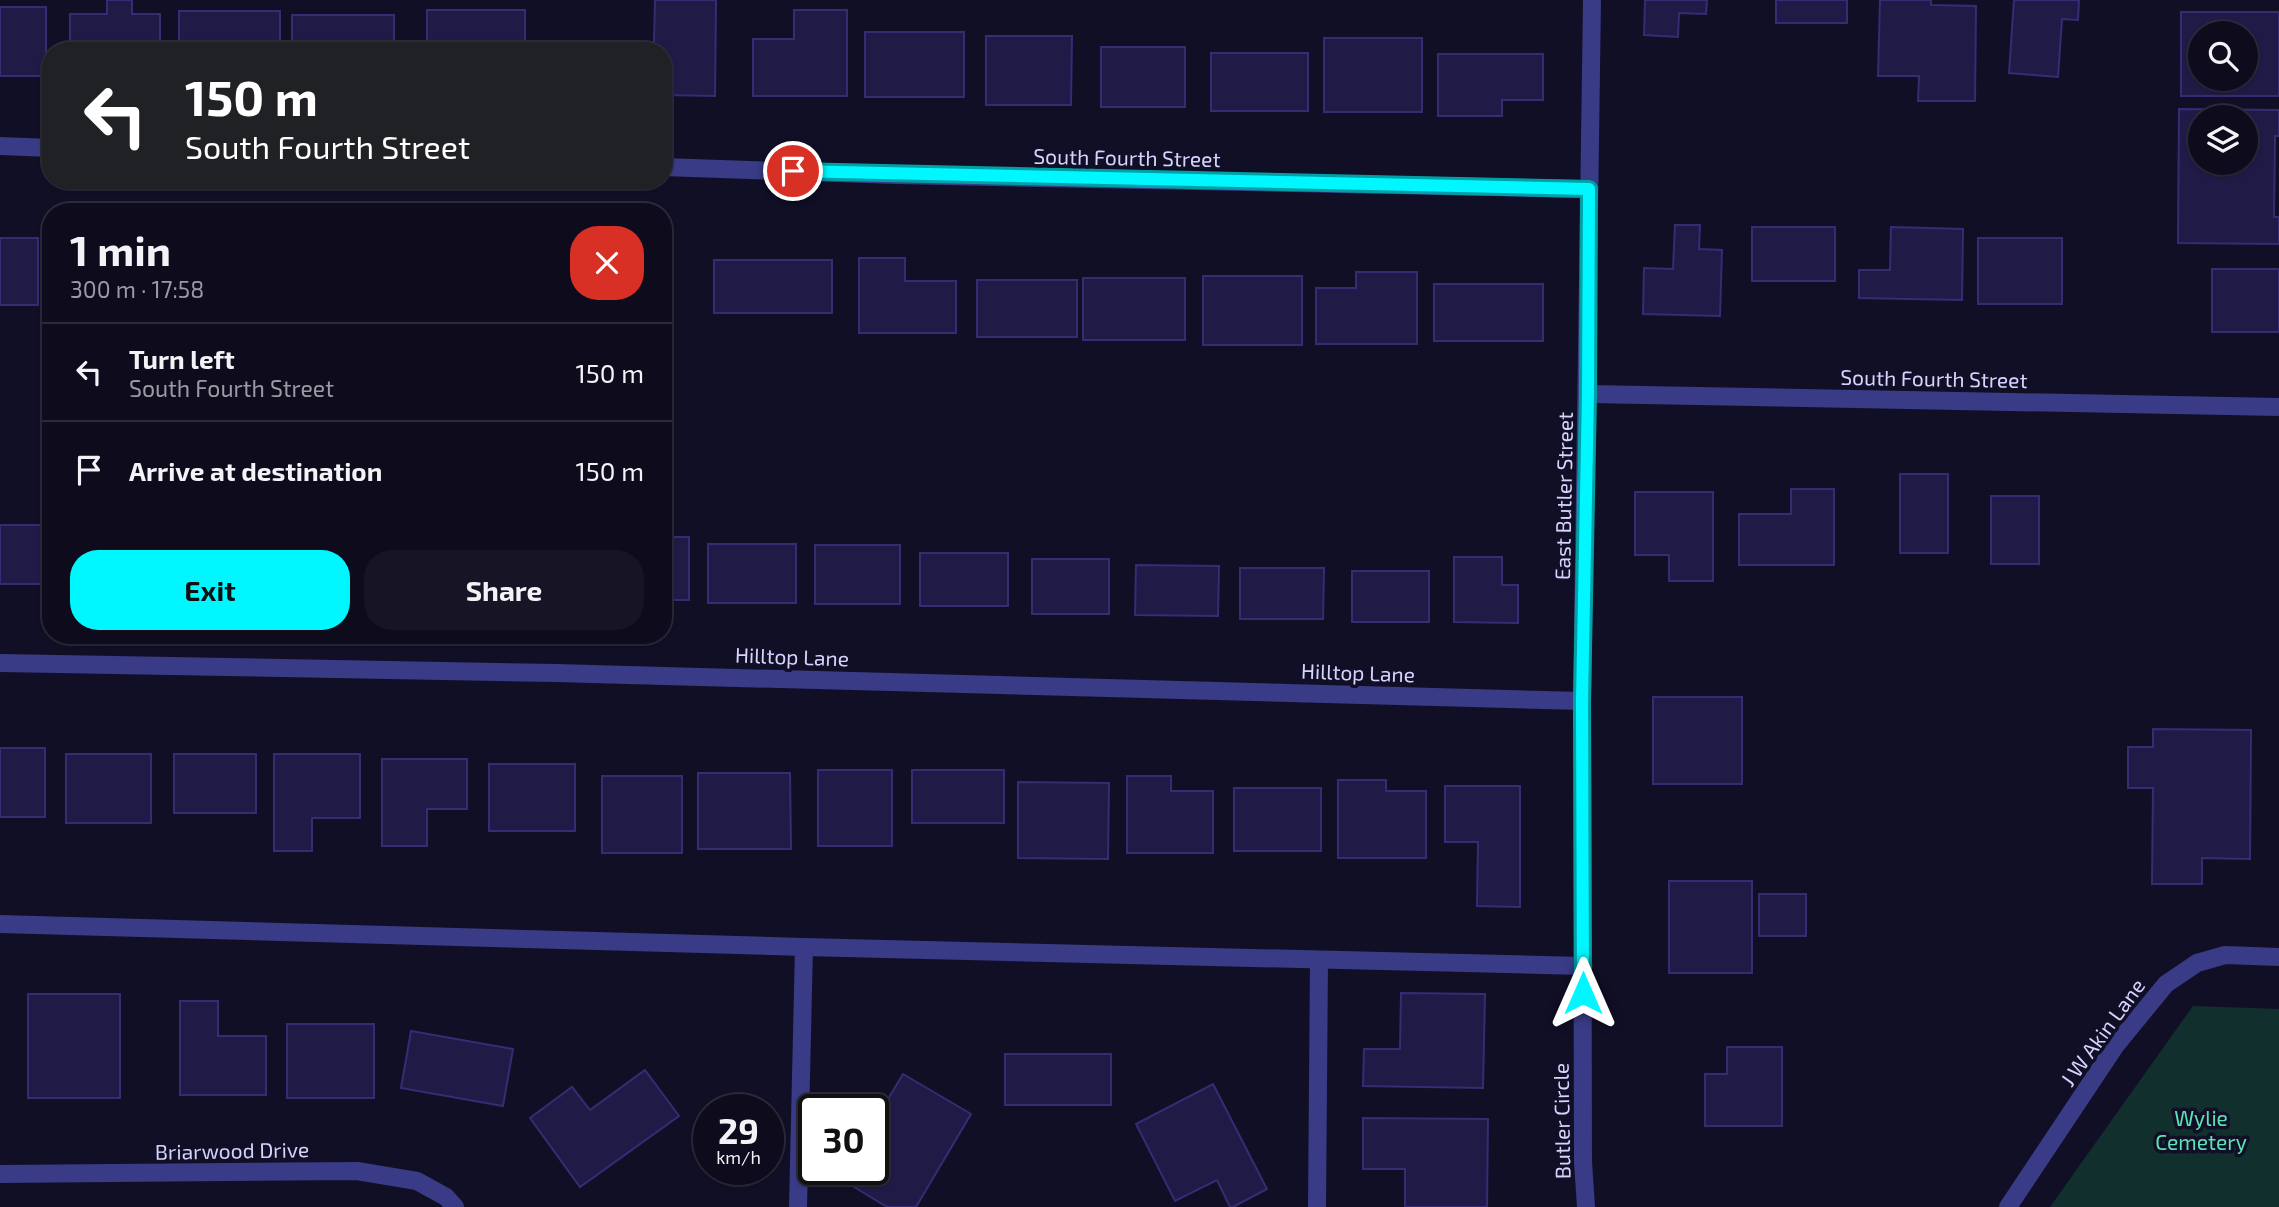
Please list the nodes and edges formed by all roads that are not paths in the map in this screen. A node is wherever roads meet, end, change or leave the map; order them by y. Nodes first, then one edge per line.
1 (1592, 0) edge
2 (0, 146) edge
3 (42, 148) edge
4 (672, 167) edge
5 (1589, 189) junction
6 (1588, 394) junction
7 (2279, 407) edge
8 (0, 663) edge
9 (1582, 701) junction
10 (0, 924) edge
11 (804, 947) junction
12 (2279, 957) edge
13 (1319, 960) junction
14 (1583, 966) junction
15 (1583, 993) joint
16 (0, 1174) edge
17 (455, 1207) edge
18 (798, 1207) edge
19 (1317, 1207) edge
20 (1586, 1207) edge
21 (2008, 1207) edge

1 - 5 street, East Butler Street
2 - 3 street
4 - 5 street, South Fourth Street
5 - 6 street, East Butler Street
6 - 7 street, South Fourth Street
6 - 9 street, East Butler Street
8 - 9 street, Hilltop Lane
9 - 14 street, East Butler Street
10 - 11 street
11 - 13 street
11 - 18 street
12 - 21 street, J W Akin Lane
13 - 14 street
13 - 19 street
14 - 15 street, East Butler Street
15 - 20 street, Butler Circle
16 - 17 street, Briarwood Drive

